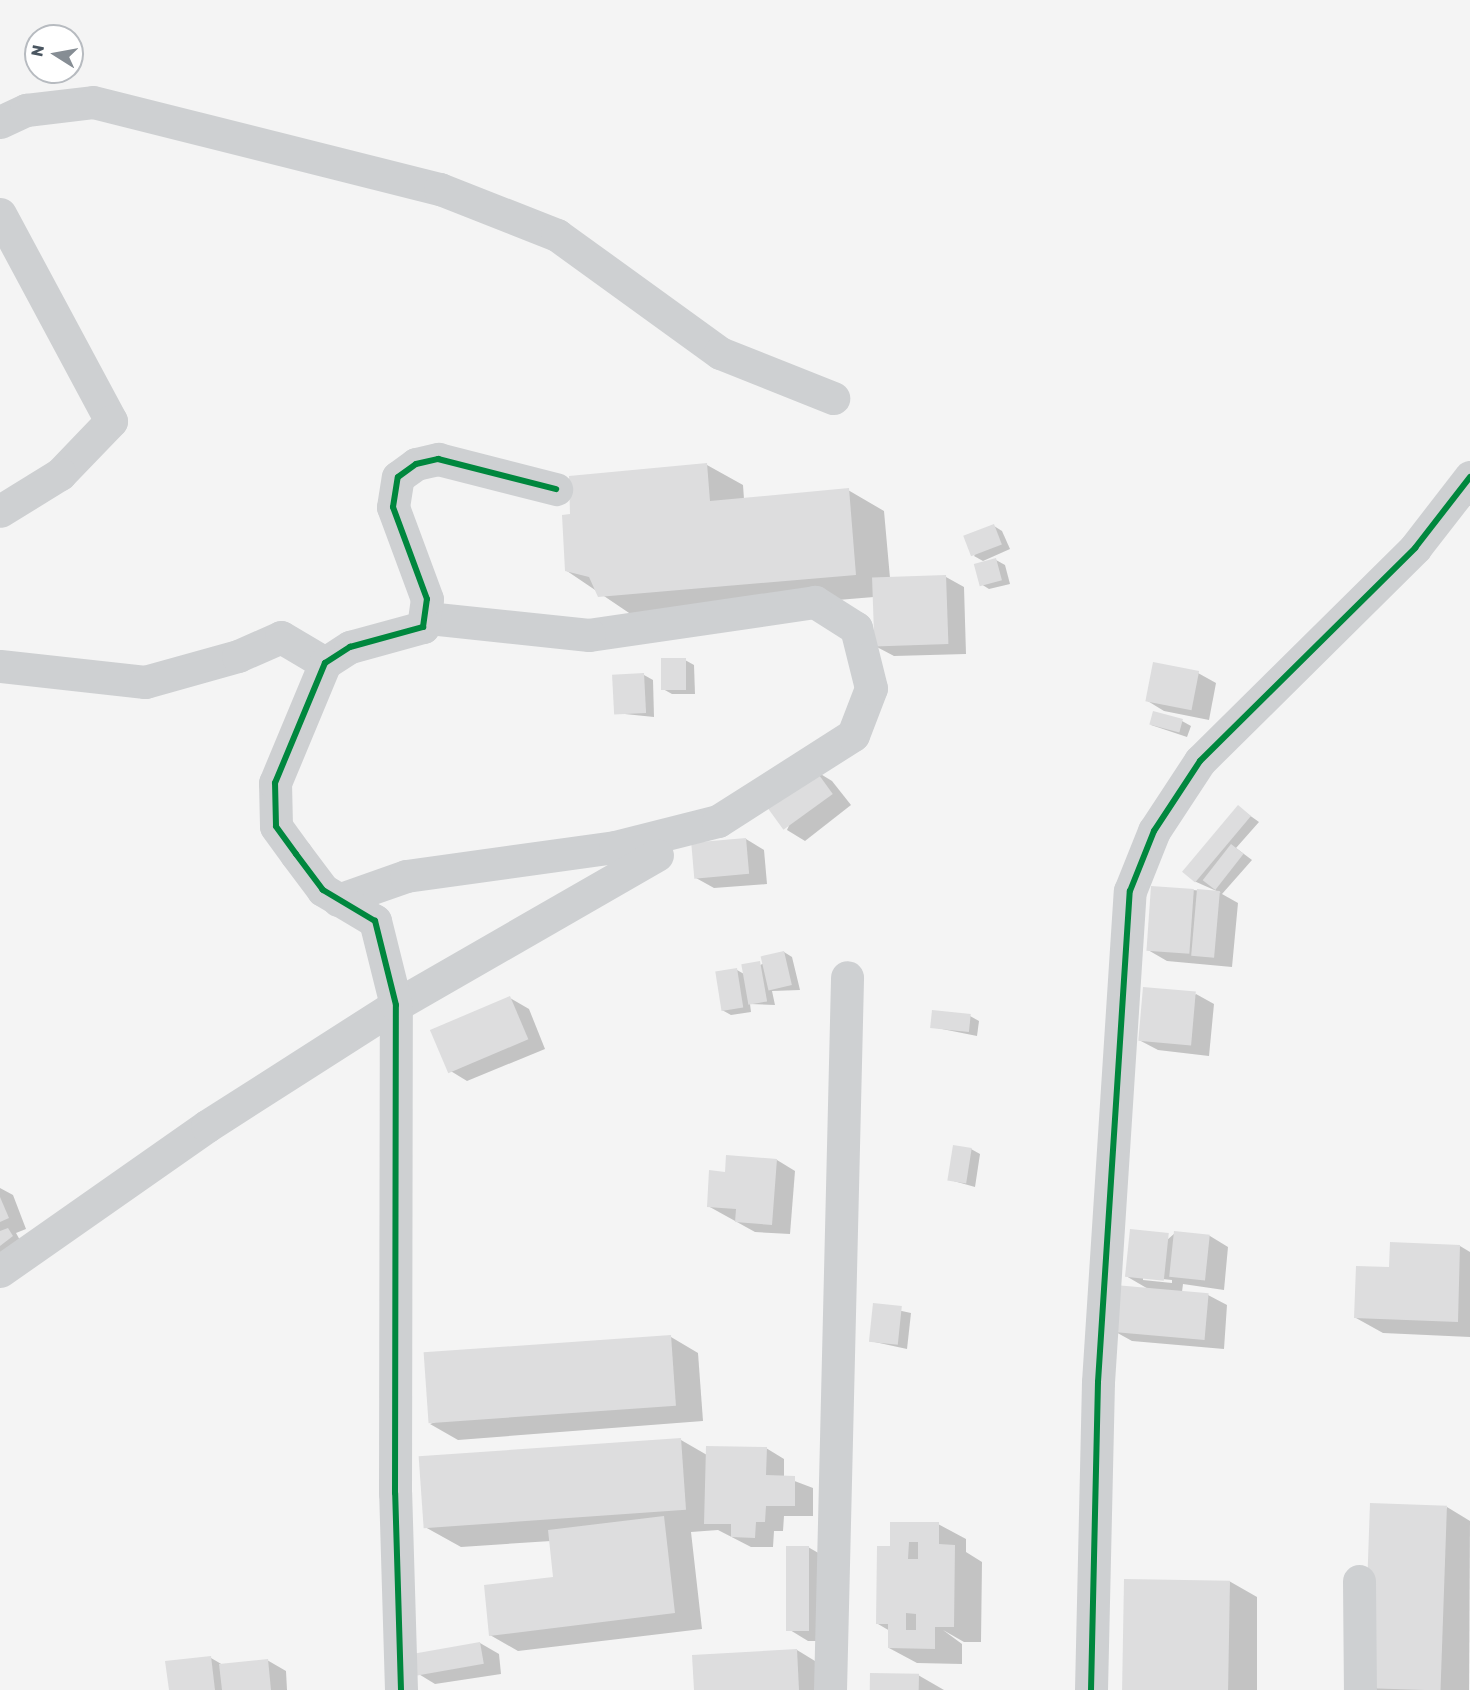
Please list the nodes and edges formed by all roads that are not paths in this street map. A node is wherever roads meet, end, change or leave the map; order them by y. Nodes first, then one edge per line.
1 (0, 122) edge
2 (0, 214) edge
3 (833, 398) dead end
4 (1470, 477) edge
5 (556, 489) dead end
6 (0, 511) edge
7 (427, 618) junction
8 (325, 663) junction
9 (0, 666) edge
10 (657, 855) dead end
11 (338, 900) junction
12 (847, 976) dead end
13 (396, 1005) junction
14 (0, 1271) edge
15 (1359, 1581) dead end
16 (401, 1690) edge
17 (830, 1690) edge
18 (1091, 1690) edge
19 (1360, 1690) edge

1 - 3 street
2 - 6 street
4 - 18 street
5 - 7 street
7 - 8 street
7 - 11 street
8 - 9 street
8 - 11 street
10 - 13 street
11 - 13 street
12 - 17 street
13 - 14 street
13 - 16 street
15 - 19 street

